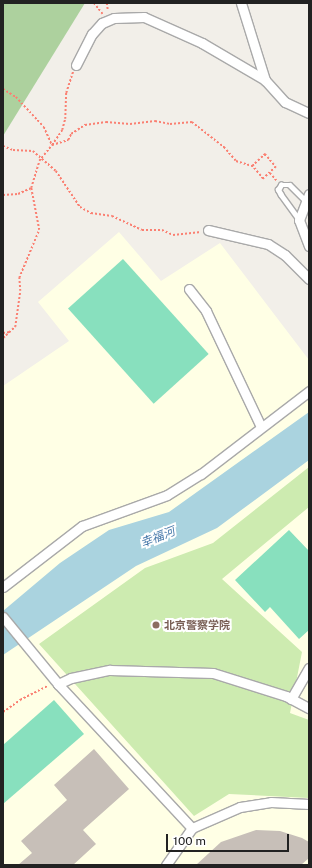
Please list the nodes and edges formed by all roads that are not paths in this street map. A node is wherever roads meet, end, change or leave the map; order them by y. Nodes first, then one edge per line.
1 (240, 3) edge
2 (76, 65) road end
3 (265, 80) junction
4 (309, 113) edge
5 (307, 198) edge
6 (299, 220) junction
7 (208, 230) road end
8 (309, 246) edge
9 (309, 279) edge
10 (189, 289) dead end
11 (309, 391) edge
12 (261, 427) junction
13 (3, 587) edge
14 (3, 616) edge
15 (309, 668) edge
16 (58, 684) junction
17 (291, 698) junction
18 (309, 708) edge
19 (309, 804) edge
20 (192, 828) junction
21 (166, 865) edge

1 - 3 street
2 - 3 street
3 - 4 street
5 - 6 street
5 - 6 lane
6 - 8 street
7 - 9 street
10 - 12 street
11 - 12 street
12 - 13 street
14 - 16 street
15 - 17 street
16 - 17 street
16 - 20 street
17 - 18 street
19 - 20 street
20 - 21 street

